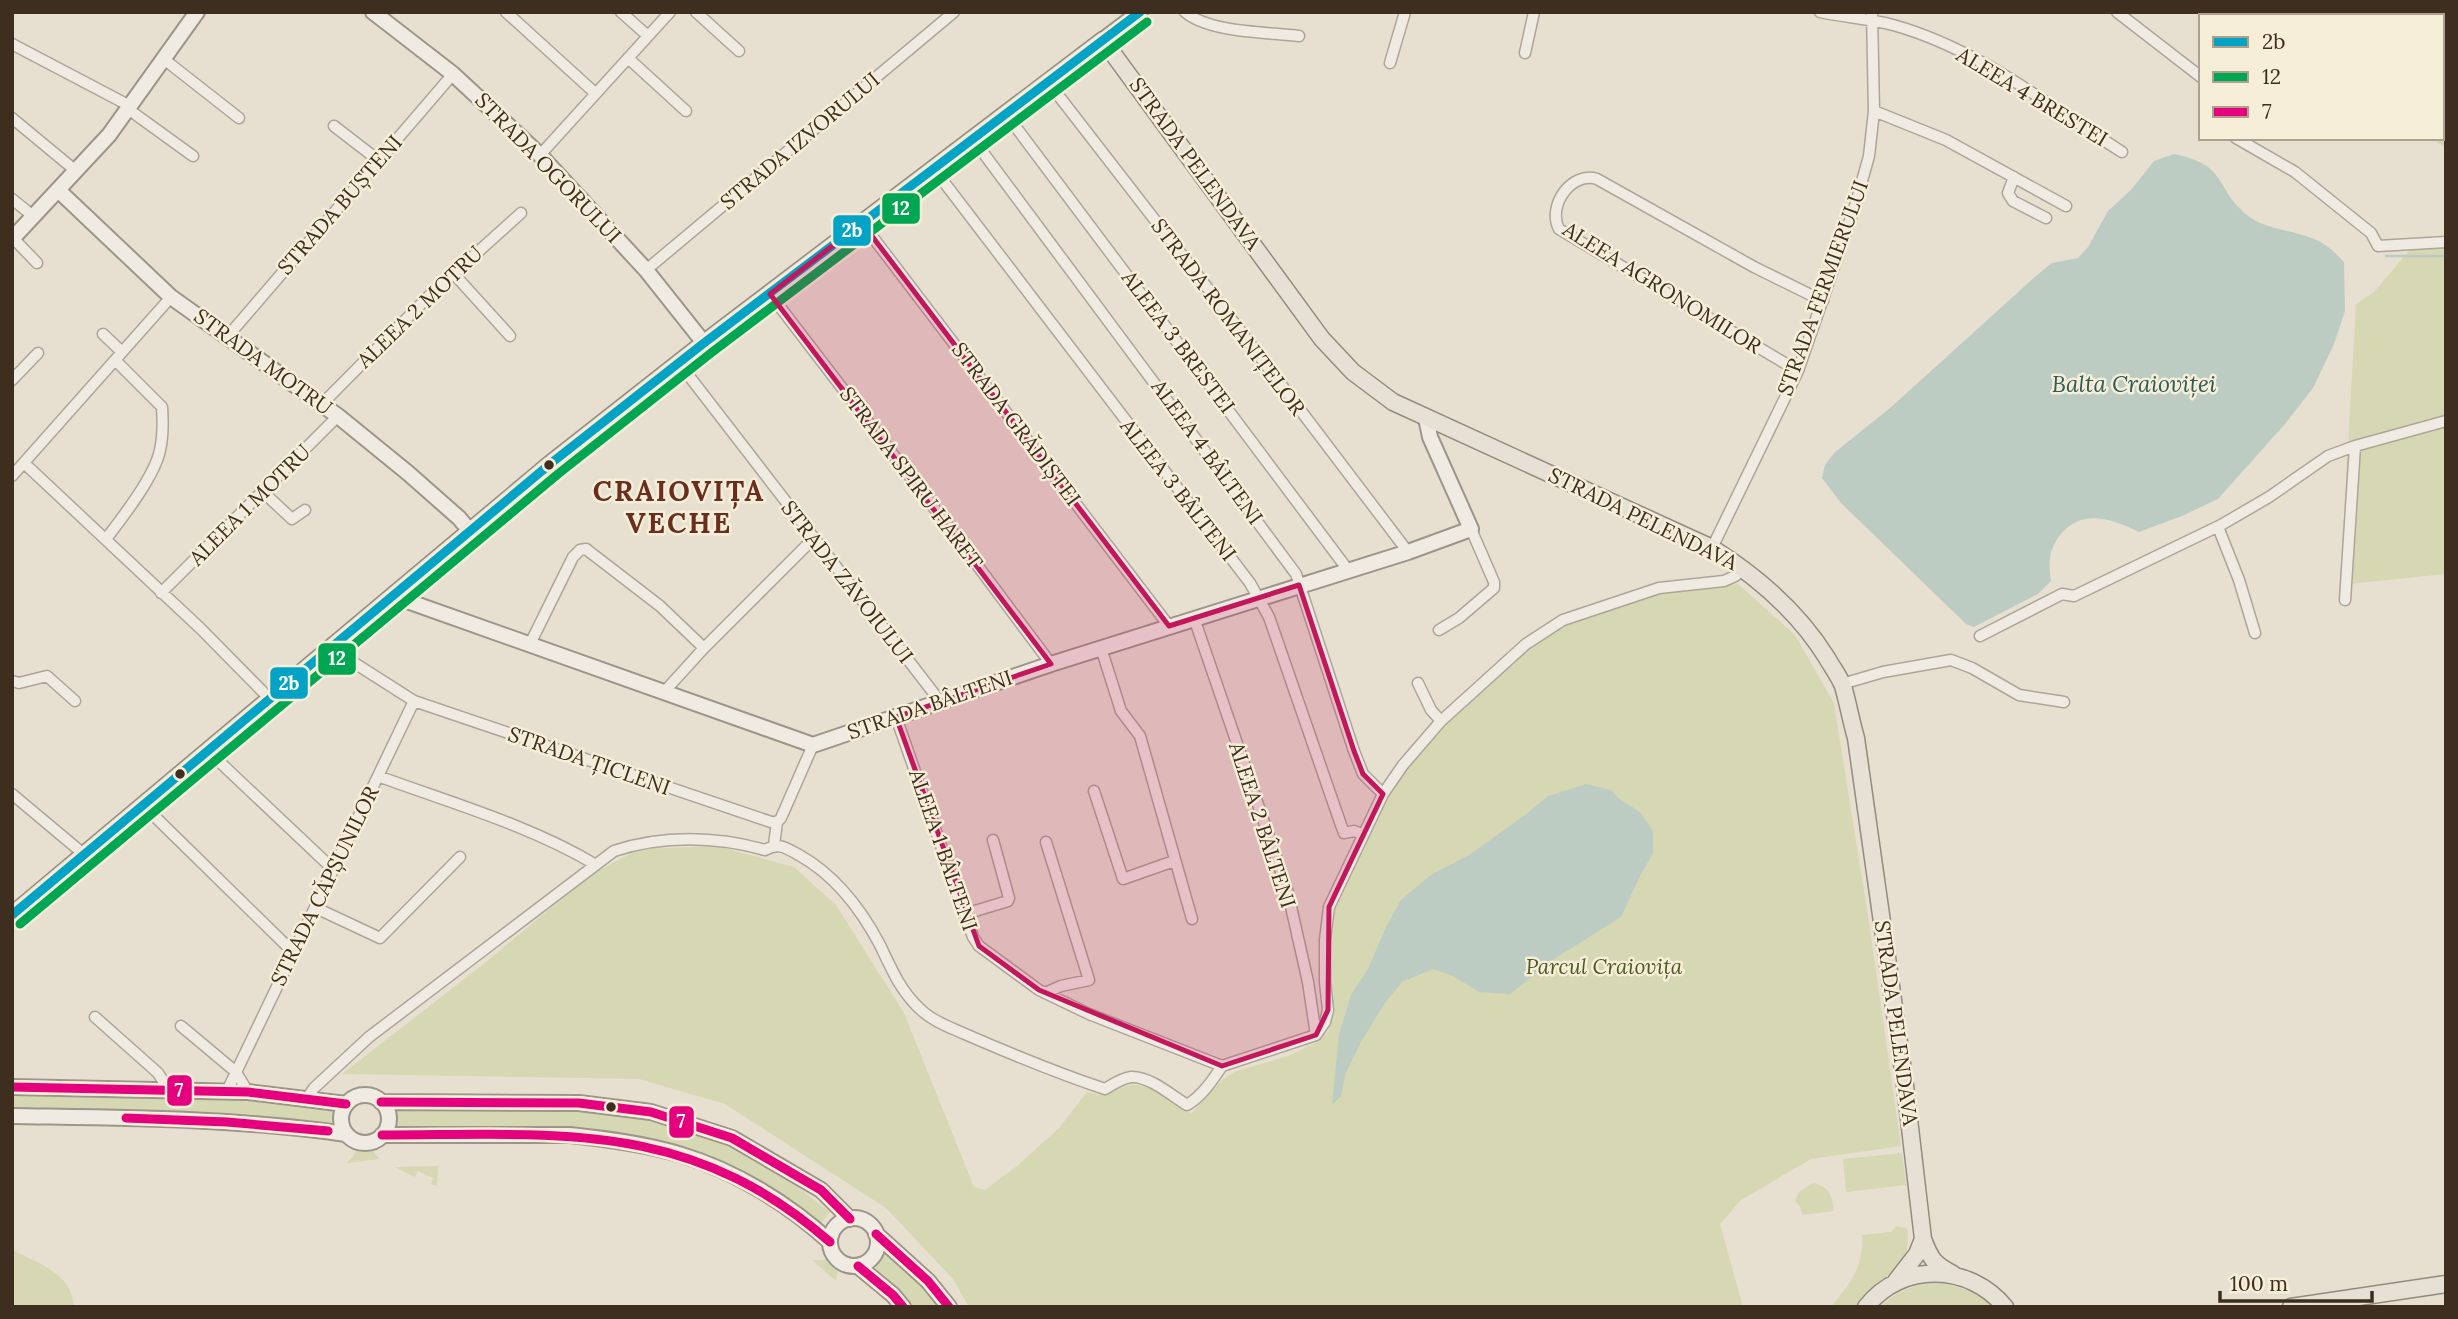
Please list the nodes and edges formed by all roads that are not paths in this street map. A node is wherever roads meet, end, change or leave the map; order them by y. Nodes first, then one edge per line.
1 (197, 12) edge
2 (373, 12) edge
3 (506, 12) edge
4 (621, 12) edge
5 (670, 12) edge
6 (696, 12) edge
7 (954, 12) edge
8 (1139, 12) edge
9 (1185, 12) edge
10 (1405, 12) edge
11 (1534, 12) edge
12 (1820, 12) edge
13 (2117, 12) edge
14 (1871, 17) edge
15 (648, 36) junction
16 (1299, 36) dead end
17 (1103, 40) junction
18 (12, 44) edge
19 (738, 51) dead end
20 (1525, 54) dead end
21 (628, 58) junction
22 (165, 60) junction
23 (1390, 63) dead end
24 (453, 74) junction
25 (2199, 75) edge
26 (1048, 82) junction
27 (595, 93) junction
28 (129, 108) junction
29 (686, 111) dead end
30 (1874, 111) junction
31 (1006, 114) junction
32 (12, 118) edge
33 (239, 118) dead end
34 (334, 126) dead end
35 (972, 139) junction
36 (2239, 140) edge
37 (2122, 152) dead end
38 (540, 155) junction
39 (192, 156) dead end
40 (378, 160) junction
41 (934, 169) junction
42 (76, 171) junction
43 (2014, 177) junction
44 (58, 190) junction
45 (12, 199) edge
46 (2066, 206) dead end
47 (520, 212) dead end
48 (33, 216) junction
49 (2046, 218) dead end
50 (862, 223) junction
51 (13, 239) edge
52 (2446, 242) edge
53 (37, 263) dead end
54 (646, 270) junction
55 (454, 274) junction
56 (770, 294) junction
57 (171, 297) junction
58 (1822, 301) junction
59 (103, 334) dead end
60 (228, 336) junction
61 (510, 336) dead end
62 (704, 343) junction
63 (38, 353) dead end
64 (118, 356) junction
65 (679, 363) junction
66 (1798, 371) junction
67 (12, 380) edge
68 (322, 404) junction
69 (338, 416) junction
70 (1426, 418) junction
71 (2446, 421) edge
72 (2355, 446) junction
73 (24, 463) junction
74 (12, 476) edge
75 (263, 492) junction
76 (305, 510) dead end
77 (2218, 527) junction
78 (1471, 529) junction
79 (470, 531) junction
80 (106, 539) junction
81 (813, 539) junction
82 (1712, 548) junction
83 (1408, 552) junction
84 (1744, 569) junction
85 (1348, 570) junction
86 (1299, 585) junction
87 (161, 593) junction
88 (393, 596) junction
89 (1259, 598) junction
90 (2345, 600) dead end
91 (1194, 618) junction
92 (1168, 626) junction
93 (1439, 630) dead end
94 (2255, 633) dead end
95 (1980, 636) dead end
96 (530, 644) junction
97 (332, 647) junction
98 (704, 648) junction
99 (1101, 648) junction
100 (1051, 664) junction
101 (12, 681) edge
102 (1418, 683) dead end
103 (1842, 684) junction
104 (664, 692) junction
105 (270, 699) junction
106 (939, 700) junction
107 (75, 701) dead end
108 (414, 701) junction
109 (2064, 702) dead end
110 (896, 717) junction
111 (1441, 721) junction
112 (813, 745) junction
113 (208, 751) junction
114 (378, 776) junction
115 (1094, 791) dead end
116 (12, 794) edge
117 (1383, 794) junction
118 (144, 806) junction
119 (777, 822) junction
120 (1362, 834) junction
121 (993, 840) dead end
122 (1046, 842) dead end
123 (774, 845) junction
124 (86, 856) junction
125 (460, 858) dead end
126 (1174, 860) junction
127 (596, 865) junction
128 (334, 870) junction
129 (316, 908) junction
130 (965, 914) junction
131 (12, 915) edge
132 (1192, 919) dead end
133 (292, 951) junction
134 (1045, 993) junction
135 (95, 1017) dead end
136 (181, 1026) dead end
137 (1316, 1035) junction
138 (1222, 1066) junction
139 (236, 1072) junction
140 (12, 1087) edge
141 (168, 1089) junction
142 (227, 1091) junction
143 (248, 1092) junction
144 (307, 1098) junction
145 (381, 1102) junction
146 (346, 1104) junction
147 (12, 1116) edge
148 (346, 1134) junction
149 (382, 1135) junction
150 (850, 1219) junction
151 (876, 1234) junction
152 (1923, 1239) junction
153 (830, 1242) junction
154 (858, 1266) junction
155 (1953, 1274) junction
156 (1894, 1283) junction
157 (2446, 1284) edge
158 (903, 1307) edge
159 (948, 1307) edge
160 (1866, 1307) edge
161 (2005, 1307) edge
162 (2291, 1307) edge

1 - 22 street
2 - 24 street, STRADA OGORULUI
3 - 27 street
4 - 15 street
5 - 15 street
6 - 19 street
7 - 54 street, STRADA IZVORULUI
8 - 17 street
9 - 16 street
10 - 23 street
11 - 20 street
12 - 14 street, ALEEA 4 BRESTEI
13 - 25 street
14 - 30 street, STRADA FERMIERULUI
14 - 37 street, ALEEA 4 BRESTEI
15 - 21 street
17 - 26 main road
17 - 70 main road, STRADA PELENDAVA
18 - 28 street
21 - 27 street
21 - 29 street
22 - 28 street
22 - 33 street
24 - 38 street, STRADA OGORULUI
24 - 40 street, STRADA BUȘTENI
26 - 31 main road
26 - 83 street, STRADA ROMANIȚELOR
27 - 38 street
28 - 39 street
28 - 42 street
30 - 43 street
30 - 58 street, STRADA FERMIERULUI
31 - 35 main road
31 - 85 street, ALEEA 3 BRESTEI
32 - 42 street
34 - 40 street
35 - 41 main road
35 - 86 street, ALEEA 4 BÂLTENI
36 - 52 street
38 - 54 street, STRADA OGORULUI
40 - 60 street, STRADA BUȘTENI
41 - 50 main road
41 - 89 street, ALEEA 3 BÂLTENI
42 - 44 street
43 - 46 street
43 - 49 street
44 - 48 street
44 - 57 street, STRADA MOTRU
45 - 48 street
47 - 55 street, ALEEA 2 MOTRU
48 - 51 street
50 - 56 main road
50 - 92 street, STRADA GRĂDIȘTEI
51 - 53 street
54 - 62 street, STRADA OGORULUI
55 - 61 street
55 - 68 street, ALEEA 2 MOTRU
56 - 62 main road
56 - 100 street, STRADA SPIRU HARET
57 - 60 street, STRADA MOTRU
57 - 64 street
58 - 66 street, STRADA FERMIERULUI
58 - 66 street, ALEEA AGRONOMILOR
59 - 64 street
60 - 68 street, STRADA MOTRU
62 - 65 main road
63 - 67 street
64 - 73 street
64 - 80 street
65 - 79 main road
65 - 81 street, STRADA ZĂVOIULUI
66 - 82 street, STRADA FERMIERULUI
68 - 69 street, STRADA MOTRU
69 - 75 street, ALEEA 1 MOTRU
69 - 79 street, STRADA MOTRU
70 - 78 street
70 - 82 main road, STRADA PELENDAVA
71 - 72 street
72 - 77 street
72 - 90 street
73 - 74 street
73 - 80 street
75 - 76 street
75 - 87 street, ALEEA 1 MOTRU
77 - 94 street
77 - 95 street
78 - 83 street, STRADA BÂLTENI
78 - 93 street
79 - 88 main road
80 - 87 street
81 - 98 street
81 - 106 street, STRADA ZĂVOIULUI
82 - 84 main road, STRADA PELENDAVA
83 - 85 street, STRADA BÂLTENI
84 - 103 main road, STRADA PELENDAVA
84 - 111 street
85 - 86 street, STRADA BÂLTENI
86 - 89 street, STRADA BÂLTENI
86 - 117 street, ALEEA 4 BÂLTENI
87 - 105 street
88 - 96 street
88 - 97 main road
89 - 91 street, STRADA BÂLTENI
89 - 120 street, ALEEA 3 BÂLTENI
91 - 92 street, STRADA BÂLTENI
91 - 137 street, ALEEA 2 BÂLTENI
92 - 99 street, STRADA BÂLTENI
96 - 98 street
96 - 104 street
97 - 105 main road
97 - 108 street, STRADA ȚICLENI
98 - 104 street
99 - 100 street, STRADA BÂLTENI
99 - 126 street
100 - 106 street, STRADA BÂLTENI
101 - 107 street
102 - 111 street
103 - 109 street
103 - 152 main road, STRADA PELENDAVA
104 - 112 street
105 - 113 main road
106 - 110 street, STRADA BÂLTENI
108 - 114 street, STRADA CĂPȘUNILOR
108 - 119 street, STRADA ȚICLENI
110 - 112 street, STRADA BÂLTENI
110 - 130 street, ALEEA 1 BÂLTENI
111 - 117 street
112 - 119 street
113 - 118 main road
113 - 128 street
114 - 127 street
114 - 128 street, STRADA CĂPȘUNILOR
115 - 126 street
116 - 124 street
117 - 120 street
118 - 124 main road
118 - 133 street
119 - 123 street
120 - 137 street
121 - 130 street
122 - 134 street
123 - 127 street
123 - 138 street
124 - 131 main road
125 - 129 street
126 - 132 street
127 - 144 street
128 - 129 street, STRADA CĂPȘUNILOR
129 - 133 street, STRADA CĂPȘUNILOR
130 - 134 street, ALEEA 1 BÂLTENI
133 - 139 street, STRADA CĂPȘUNILOR
134 - 138 street, ALEEA 1 BÂLTENI
135 - 141 street
136 - 139 street
137 - 138 street
139 - 142 street, STRADA CĂPȘUNILOR
139 - 143 street
140 - 141 street
141 - 142 street
142 - 143 street
143 - 144 street
144 - 146 street
145 - 146 street
145 - 149 street
145 - 150 street
146 - 148 street
147 - 148 street
148 - 149 street
149 - 153 street
150 - 151 street
150 - 153 street
151 - 154 street
151 - 159 street
152 - 155 main road, STRADA PELENDAVA
152 - 156 main road, STRADA PELENDAVA
153 - 154 street
154 - 158 street
155 - 156 main road, STRADA PELENDAVA
155 - 161 main road, STRADA PELENDAVA
156 - 160 main road, STRADA PELENDAVA
157 - 162 main road

